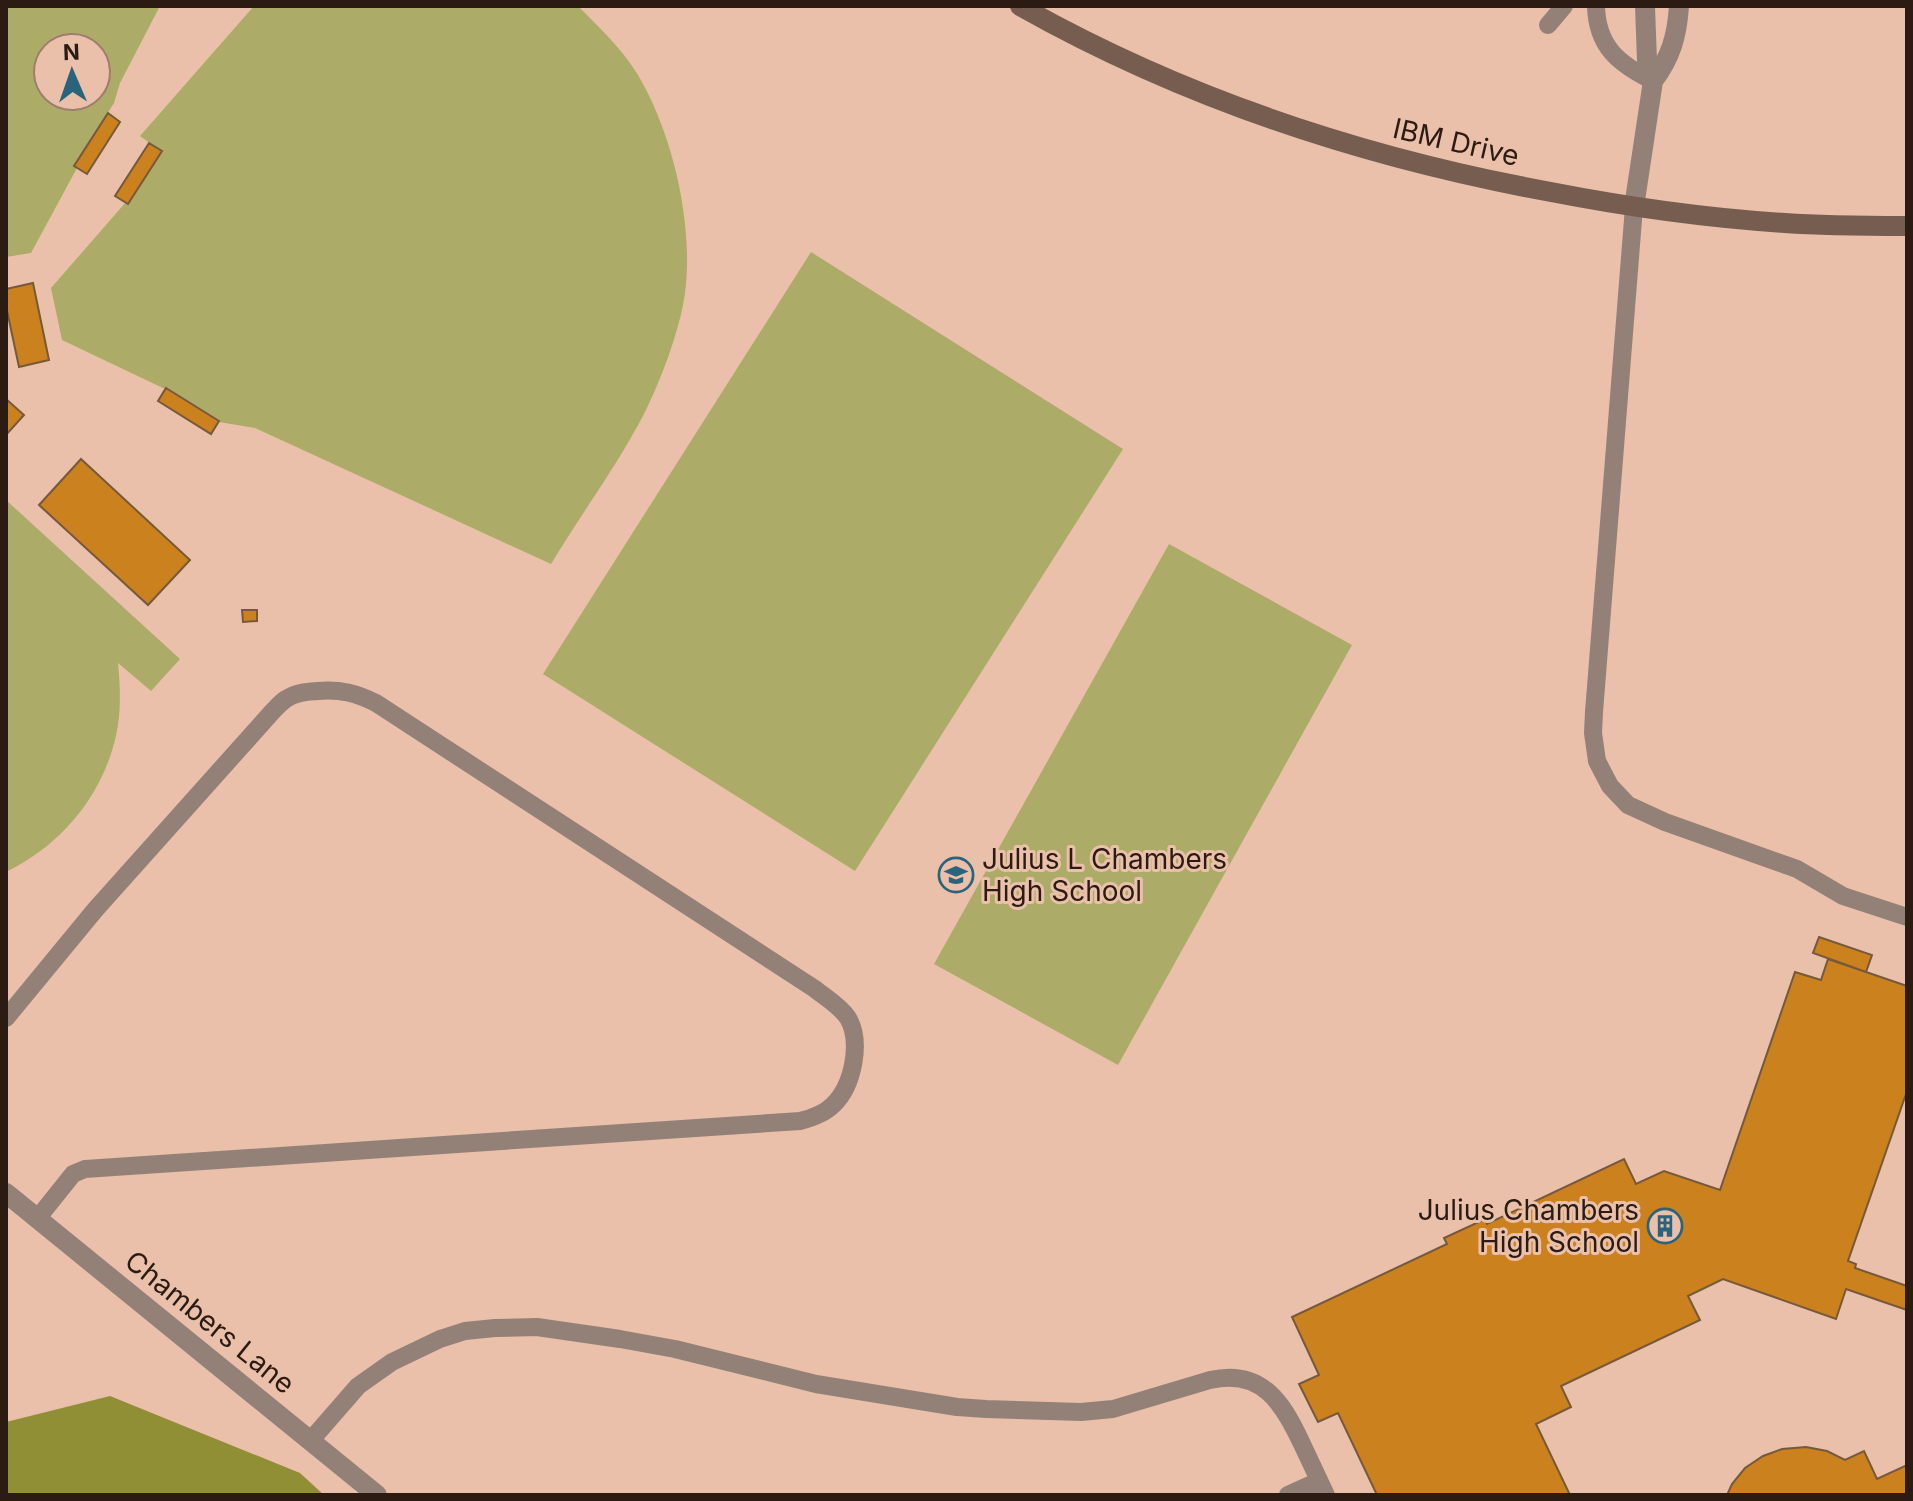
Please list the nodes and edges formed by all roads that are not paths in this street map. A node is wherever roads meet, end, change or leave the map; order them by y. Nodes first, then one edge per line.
1 (1020, 6) edge
2 (1564, 6) edge
3 (1596, 6) edge
4 (1645, 6) edge
5 (1679, 6) edge
6 (1548, 25) dead end
7 (1653, 81) junction
8 (1634, 207) junction
9 (1907, 226) edge
10 (1907, 917) edge
11 (6, 1018) edge
12 (6, 1193) edge
13 (37, 1219) junction
14 (311, 1440) junction
15 (1322, 1488) edge
16 (377, 1495) edge
17 (1288, 1495) edge

1 - 8 street, IBM Drive
2 - 6 lane
3 - 7 lane
4 - 7 street
5 - 7 street
7 - 8 street
8 - 9 street, IBM Drive
8 - 10 lane
11 - 13 lane
12 - 13 street, Chambers Lane
13 - 14 street, Chambers Lane
14 - 15 lane
14 - 16 street, Chambers Lane
15 - 17 lane

